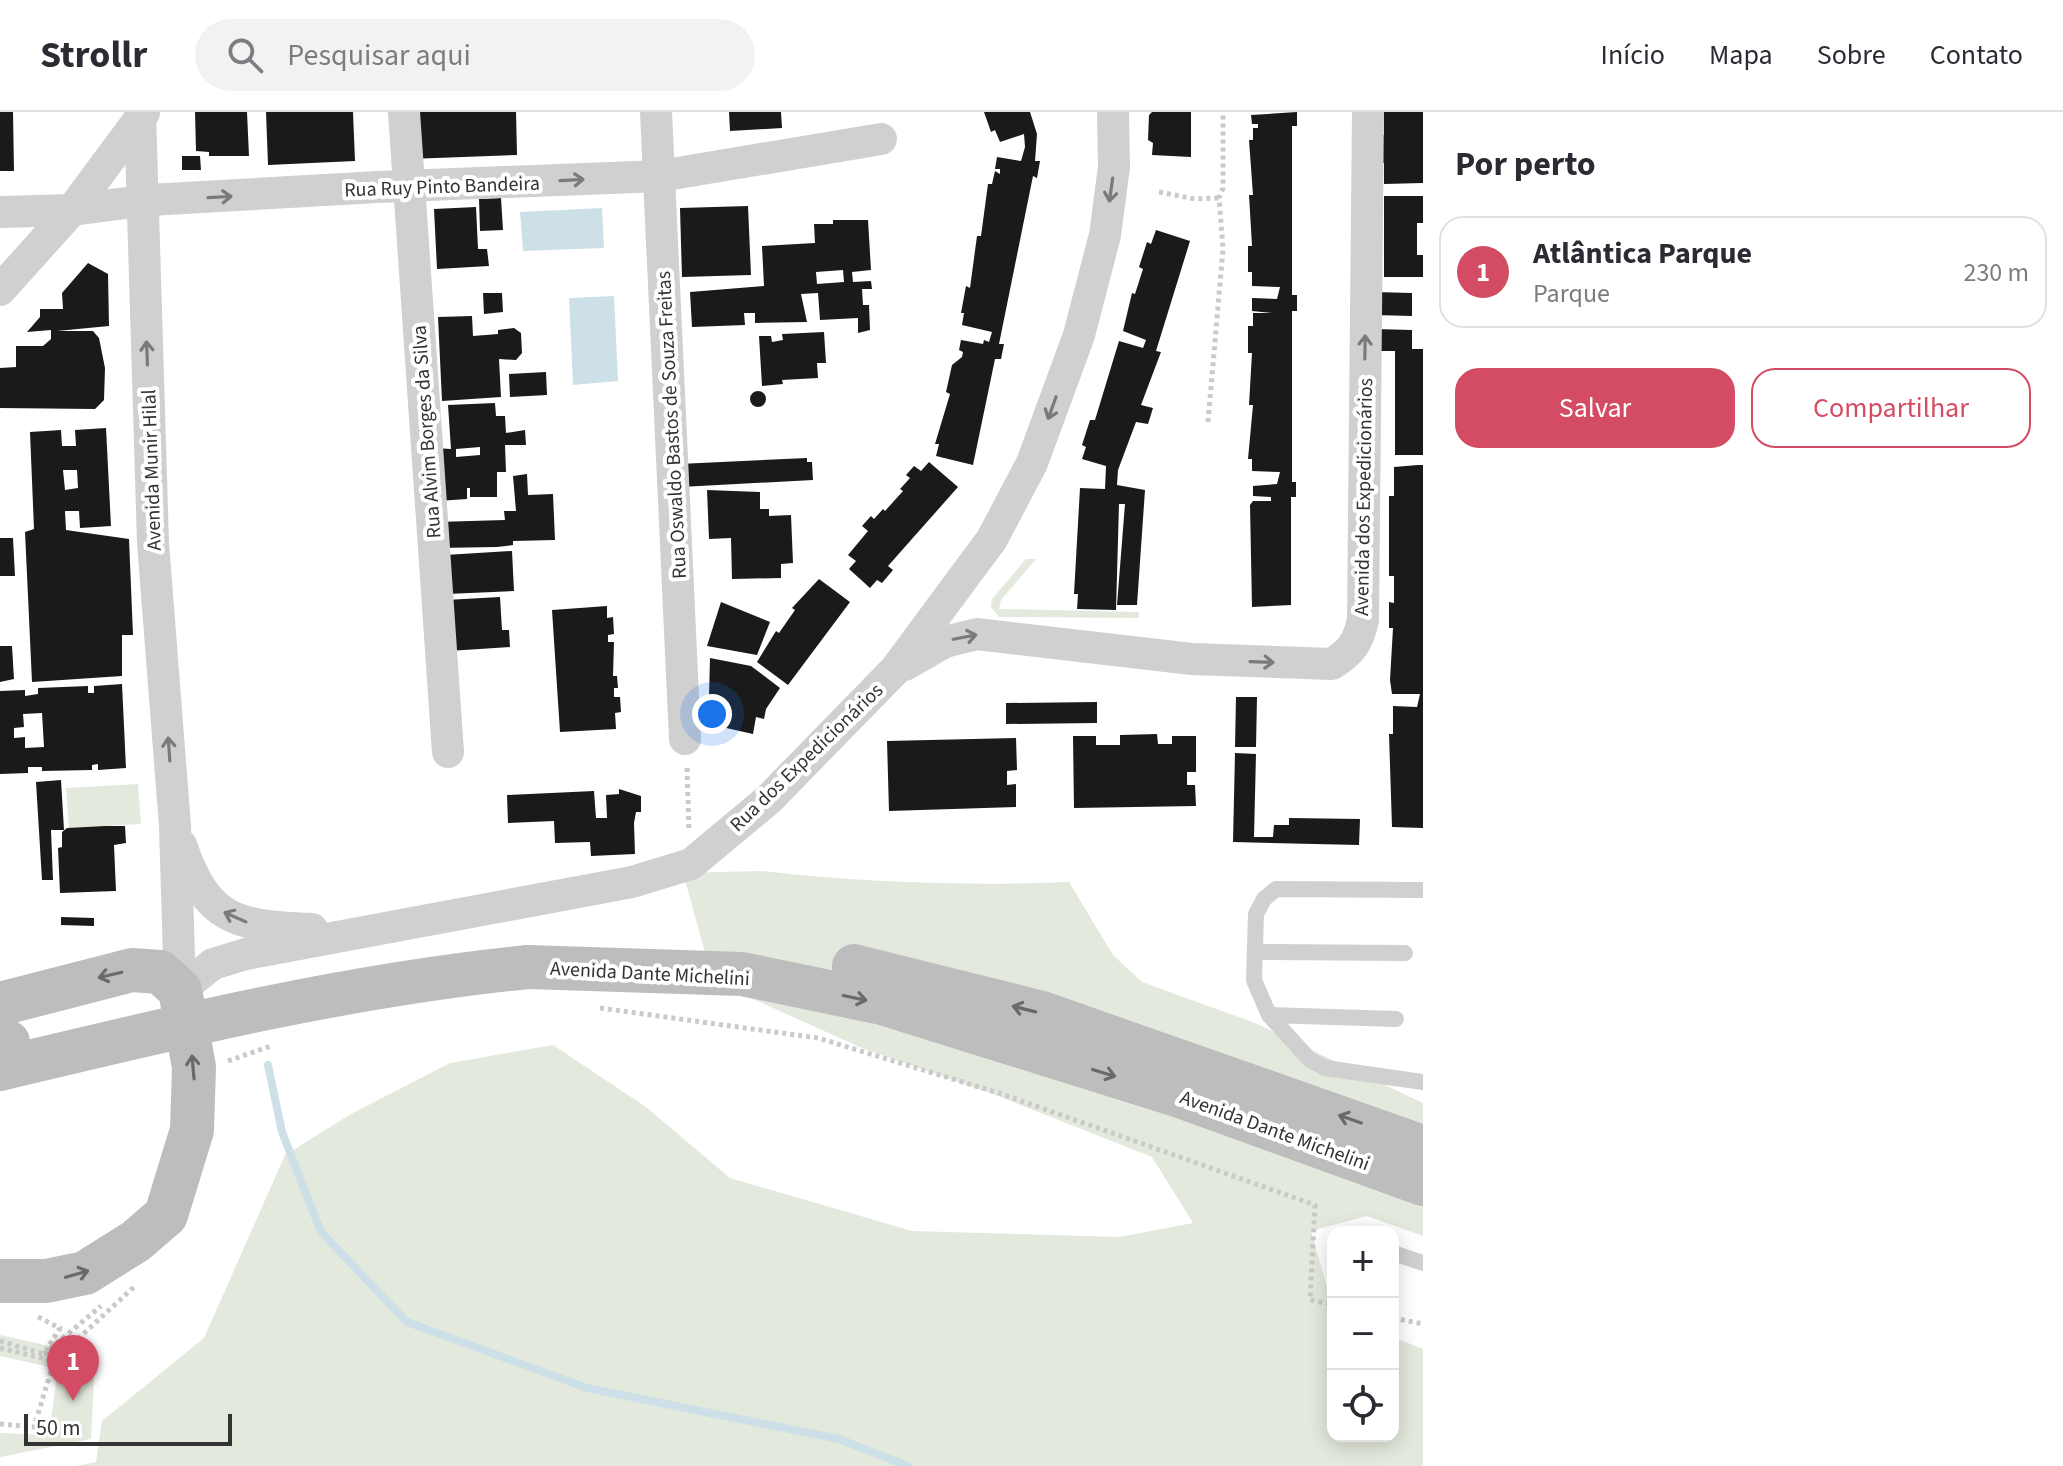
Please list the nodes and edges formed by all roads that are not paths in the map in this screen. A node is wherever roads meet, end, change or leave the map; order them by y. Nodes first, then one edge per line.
1 (404, 112) edge
2 (656, 112) edge
3 (1113, 112) edge
4 (1368, 112) edge
5 (142, 114) edge
6 (881, 139) dead end
7 (660, 176) junction
8 (410, 186) junction
9 (142, 202) junction
10 (72, 210) junction
11 (0, 212) edge
12 (0, 290) edge
13 (895, 670) junction
14 (685, 739) road end
15 (448, 752) dead end
16 (175, 826) junction
17 (1423, 890) edge
18 (367, 932) junction
19 (1255, 952) junction
20 (1405, 953) dead end
21 (529, 958) junction
22 (180, 990) junction
23 (0, 1004) edge
24 (1269, 1015) junction
25 (1396, 1019) dead end
26 (0, 1044) edge
27 (0, 1069) edge
28 (1423, 1082) edge
29 (1423, 1147) edge
30 (1423, 1184) edge
31 (1399, 1255) edge
32 (1423, 1263) edge
33 (14, 1297) edge

1 - 8 street, Rua Alvim Borges da Silva
2 - 7 street, Rua Oswaldo Bastos de Souza Freitas
3 -> 13 street, Rua dos Expedicionários
13 -> 4 street, Avenida dos Expedicionários
5 - 9 street, Avenida Munir Hilal
5 - 10 street
6 - 7 street, Rua Ruy Pinto Bandeira
8 -> 7 street, Rua Ruy Pinto Bandeira
7 - 14 street, Rua Oswaldo Bastos de Souza Freitas
9 -> 8 street, Rua Ruy Pinto Bandeira
8 - 15 street, Rua Alvim Borges da Silva
9 - 10 street, Rua Ruy Pinto Bandeira
16 -> 9 street, Avenida Munir Hilal
10 - 11 street, Rua Ruy Pinto Bandeira
10 - 12 street
13 - 18 street, Rua dos Expedicionários
18 -> 16 street, Avenida Munir Hilal
16 - 22 street, Avenida Munir Hilal
17 - 19 lane
18 - 22 street, Rua dos Expedicionários
19 - 20 lane
19 - 24 lane
21 - 26 main road, Avenida Dante Michelini
21 - 27 main road, Avenida Dante Michelini, bridge
29 -> 21 main road, Avenida Dante Michelini
21 -> 30 main road, Avenida Dante Michelini
22 -> 23 main road
33 -> 22 main road
24 - 25 lane
24 - 28 lane
31 - 32 lane

